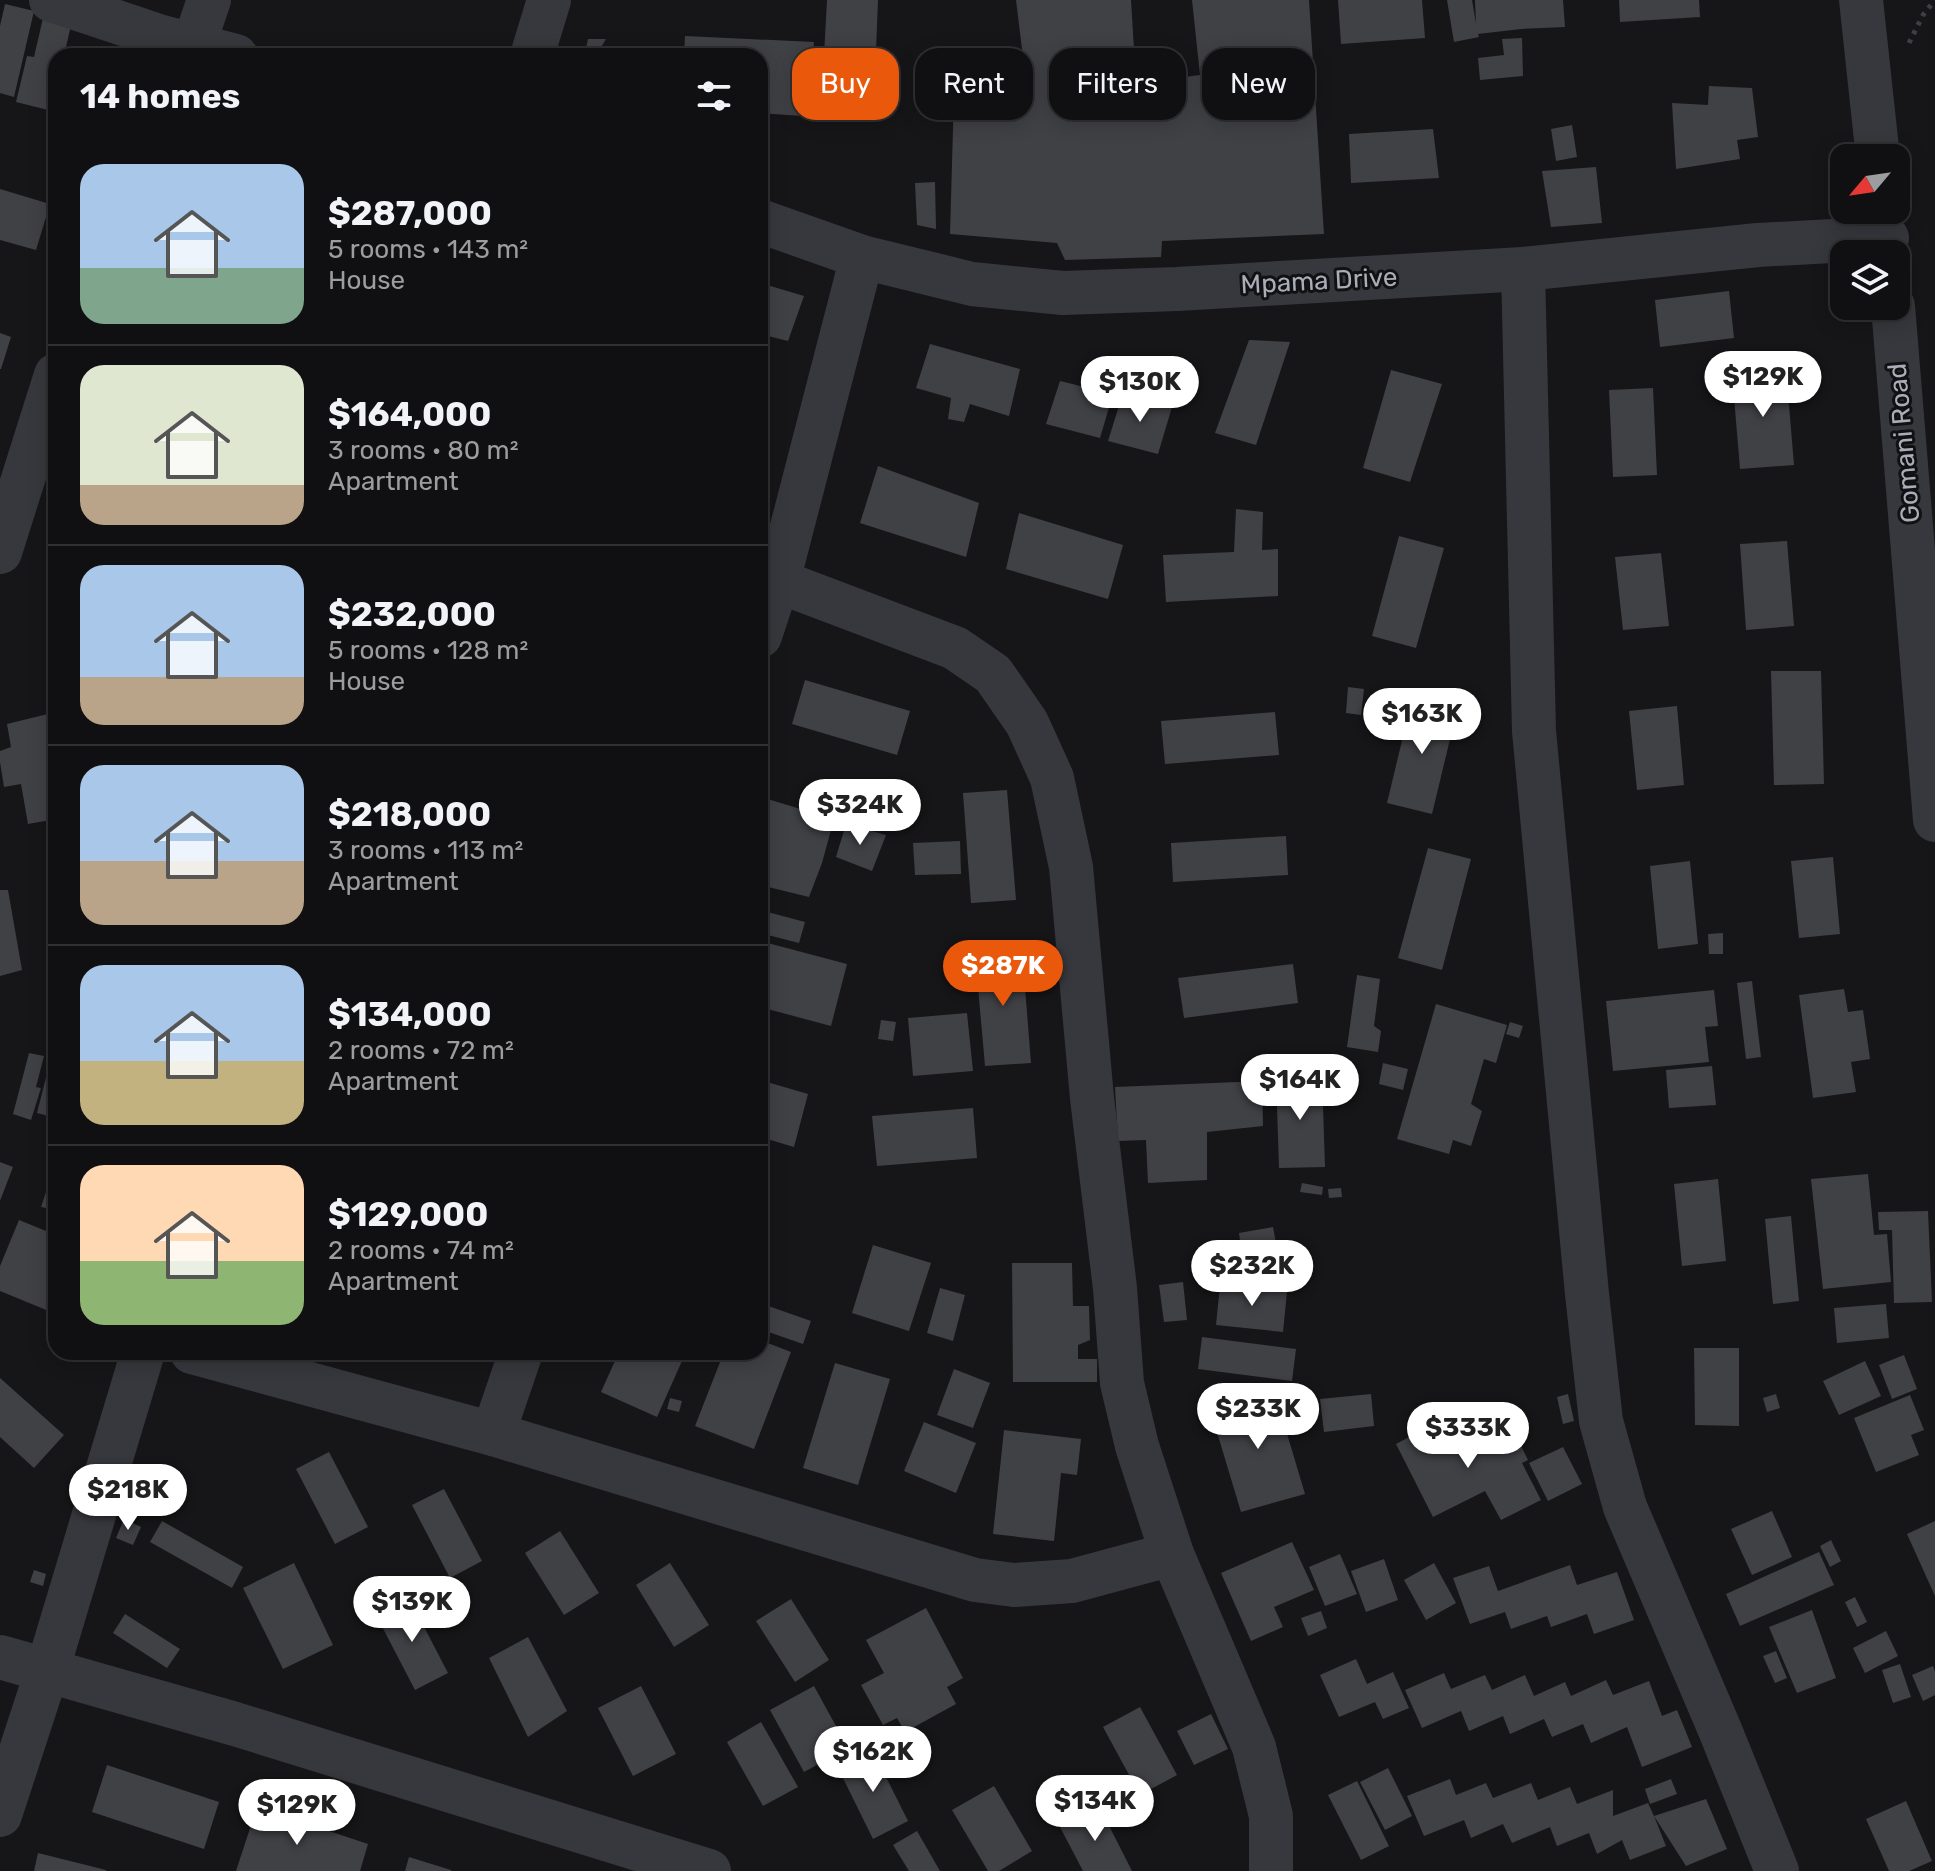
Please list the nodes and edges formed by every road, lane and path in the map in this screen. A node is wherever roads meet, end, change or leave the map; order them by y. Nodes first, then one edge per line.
1 (51, 0) edge
2 (209, 0) edge
3 (549, 0) edge
4 (1861, 0) edge
5 (171, 46) edge
6 (534, 48) edge
7 (1876, 144) edge
8 (768, 224) edge
9 (1887, 234) edge
10 (862, 257) junction
11 (1523, 269) junction
12 (1894, 320) edge
13 (48, 400) edge
14 (0, 550) edge
15 (778, 581) junction
16 (768, 612) edge
17 (1935, 820) edge
18 (141, 1360) edge
19 (221, 1360) edge
20 (518, 1360) edge
21 (493, 1434) junction
22 (1172, 1554) junction
23 (0, 1657) edge
24 (47, 1671) junction
25 (0, 1815) edge
26 (709, 1871) edge
27 (1271, 1871) edge
28 (1777, 1871) edge

1 - 5 street
2 - 5 street
3 - 6 street
4 - 7 street
8 - 10 street, Mpama Drive
9 - 11 street, Mpama Drive
10 - 11 street, Mpama Drive
10 - 15 street
11 - 28 street
12 - 17 street, Gomani Road
13 - 14 street
15 - 16 street
15 - 22 street
18 - 24 street
19 - 21 street
20 - 21 street
21 - 22 street
22 - 27 street
23 - 24 street
24 - 25 street
24 - 26 street

